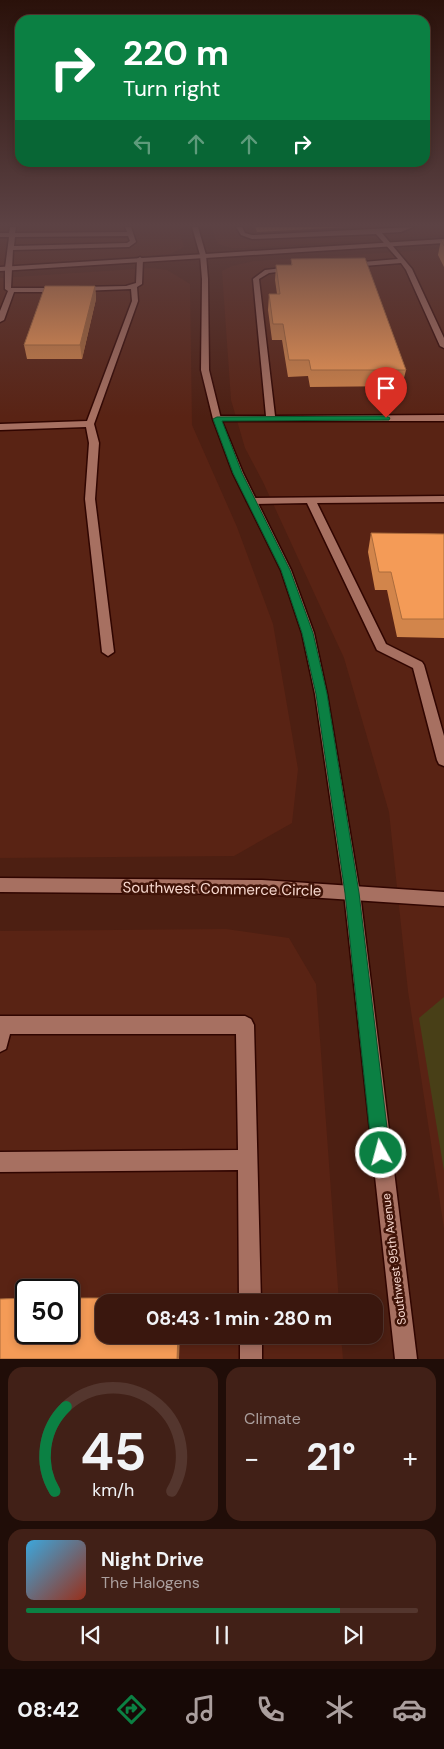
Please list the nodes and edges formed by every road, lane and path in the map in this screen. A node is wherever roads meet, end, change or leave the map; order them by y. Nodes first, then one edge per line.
1 (43, 290) edge
2 (134, 290) edge
3 (205, 290) edge
4 (257, 290) edge
5 (417, 290) edge
6 (11, 291) joint
7 (0, 320) edge
8 (444, 346) edge
9 (444, 418) edge
10 (217, 419) junction
11 (271, 419) junction
12 (90, 424) junction
13 (0, 427) edge
14 (444, 499) edge
15 (310, 500) junction
16 (252, 501) junction
17 (108, 652) dead end
18 (444, 760) edge
19 (0, 885) edge
20 (352, 893) junction
21 (444, 899) edge
22 (2, 1024) edge
23 (0, 1043) edge
24 (247, 1160) junction
25 (0, 1162) edge
26 (250, 1294) edge
27 (251, 1344) edge
28 (251, 1359) edge
29 (406, 1359) edge

1 - 6 main road
2 - 12 main road
3 - 10 main road, Southwest 95th Avenue
4 - 11 main road
5 - 8 main road
6 - 7 main road
9 - 11 main road
10 - 11 main road
10 - 16 main road, Southwest 95th Avenue
12 - 13 main road
12 - 17 main road
14 - 15 main road
15 - 16 main road
15 - 18 main road
16 - 20 main road, Southwest 95th Avenue
19 - 20 main road, Southwest Commerce Circle
20 - 21 main road, Southwest Commerce Circle
20 - 29 main road, Southwest 95th Avenue
22 - 23 main road
22 - 24 main road
24 - 25 main road
24 - 26 main road
27 - 28 main road

